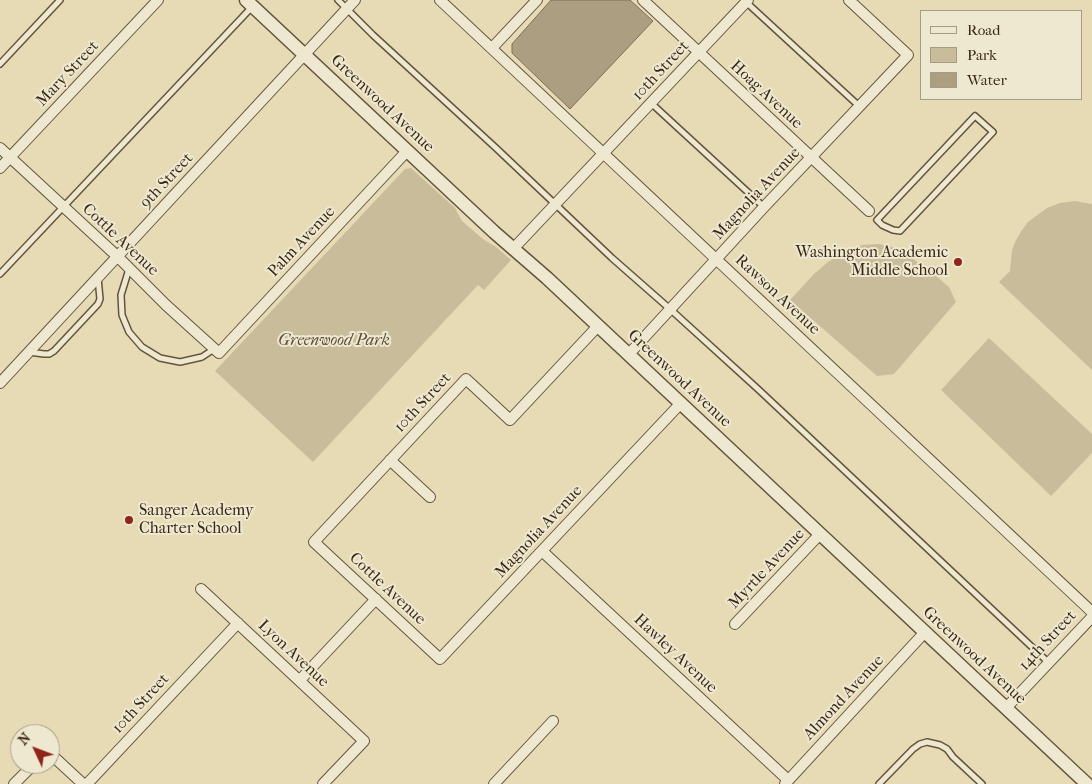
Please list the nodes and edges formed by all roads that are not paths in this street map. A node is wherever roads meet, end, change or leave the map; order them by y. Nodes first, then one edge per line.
1 (60, 0) edge
2 (158, 0) edge
3 (338, 0) edge
4 (355, 0) edge
5 (440, 0) edge
6 (537, 0) edge
7 (643, 0) edge
8 (849, 0) edge
9 (746, 1) edge
10 (249, 3) edge
11 (347, 8) junction
12 (492, 48) junction
13 (699, 53) junction
14 (304, 54) junction
15 (0, 64) edge
16 (651, 102) junction
17 (859, 106) junction
18 (0, 148) edge
19 (407, 151) junction
20 (604, 153) junction
21 (812, 157) junction
22 (10, 158) junction
23 (0, 168) edge
24 (555, 205) junction
25 (63, 207) junction
26 (764, 207) junction
27 (869, 211) joint
28 (877, 220) junction
29 (513, 249) junction
30 (118, 257) junction
31 (717, 259) junction
32 (129, 268) junction
33 (0, 274) edge
34 (98, 278) junction
35 (670, 309) junction
36 (598, 326) junction
37 (216, 351) junction
38 (29, 352) junction
39 (629, 354) junction
40 (0, 383) edge
41 (680, 403) junction
42 (390, 460) junction
43 (430, 497) dead end
44 (820, 534) junction
45 (314, 542) joint
46 (542, 550) junction
47 (201, 589) dead end
48 (376, 599) junction
49 (1092, 612) edge
50 (1092, 617) edge
51 (238, 623) junction
52 (735, 624) dead end
53 (925, 632) junction
54 (440, 659) joint
55 (1049, 663) junction
56 (300, 680) junction
57 (1006, 708) junction
58 (553, 721) dead end
59 (60, 763) edge
60 (24, 774) edge
61 (786, 782) edge
62 (14, 784) edge
63 (83, 784) edge
64 (87, 784) edge
65 (323, 784) edge
66 (494, 784) edge
67 (880, 784) edge
68 (982, 784) edge
69 (1088, 784) edge

1 - 15 lane
2 - 22 street, Mary Street
3 - 11 lane
4 - 11 street, 9th Street
5 - 12 street, Rawson Avenue
6 - 12 street
7 - 13 street, Hoag Avenue
8 - 17 street, Magnolia Avenue
9 - 13 street, 10th Street
9 - 17 lane
10 - 14 street, Greenwood Avenue
10 - 25 lane
11 - 14 street, 9th Street
11 - 24 lane
12 - 20 street, Rawson Avenue
13 - 16 street, 10th Street
13 - 21 street, Hoag Avenue
14 - 19 street, Greenwood Avenue
14 - 30 street, 9th Street
16 - 20 street, 10th Street
16 - 26 lane
17 - 21 street, Magnolia Avenue
18 - 22 street, Cottle Avenue
19 - 29 street, Greenwood Avenue
19 - 37 street, Palm Avenue
20 - 24 street, 10th Street
20 - 31 street, Rawson Avenue
21 - 26 street, Magnolia Avenue
21 - 27 street, Hoag Avenue
22 - 23 street, Mary Street
22 - 25 street, Cottle Avenue
24 - 29 street, 10th Street
24 - 35 lane
25 - 30 street, Cottle Avenue
25 - 33 lane
26 - 31 street, Magnolia Avenue
27 - 28 lane
28 - 28 lane
29 - 36 street, Greenwood Avenue
30 - 32 street, Cottle Avenue
30 - 34 street, 9th Street
31 - 35 street, Magnolia Avenue
31 - 49 street, Rawson Avenue
32 - 37 street, Cottle Avenue
32 - 37 lane
34 - 38 street, 9th Street
34 - 38 lane
35 - 39 street, Magnolia Avenue
35 - 55 lane
36 - 39 street, Greenwood Avenue
36 - 42 street, 10th Street
38 - 40 street, 9th Street
39 - 41 street, Greenwood Avenue
41 - 44 street, Greenwood Avenue
41 - 46 street, Magnolia Avenue
42 - 43 street
42 - 45 street, 10th Street
44 - 52 street, Myrtle Avenue
44 - 53 street, Greenwood Avenue
45 - 48 street, Cottle Avenue
46 - 54 street, Magnolia Avenue
46 - 61 street, Hawley Avenue
47 - 51 street, Lyon Avenue
48 - 54 street, Cottle Avenue
48 - 56 street
50 - 55 street, 14th Street
51 - 56 street, Lyon Avenue
51 - 64 street, 10th Street
53 - 57 street, Greenwood Avenue
53 - 61 street, Almond Avenue
55 - 57 street, 14th Street
56 - 65 street, Lyon Avenue
57 - 69 street, Greenwood Avenue
58 - 66 street
59 - 63 street
60 - 62 street
67 - 68 lane

